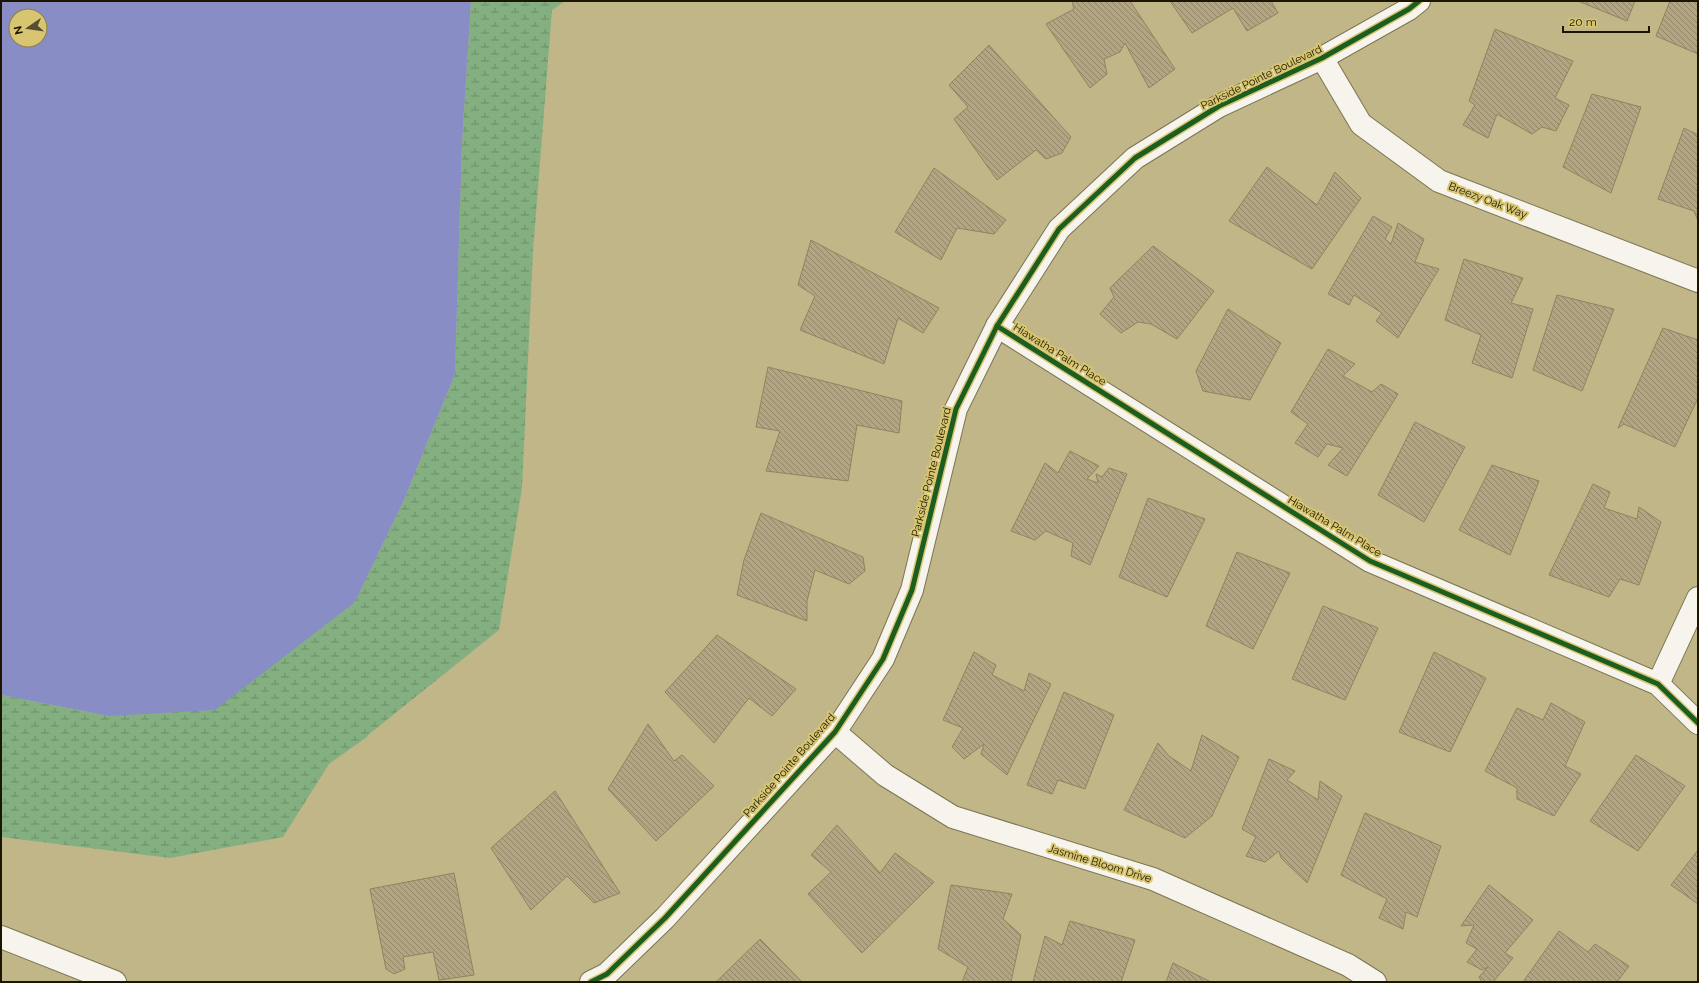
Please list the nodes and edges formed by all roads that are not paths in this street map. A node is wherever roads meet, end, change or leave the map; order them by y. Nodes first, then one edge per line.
1 (1419, 1) edge
2 (1322, 58) junction
3 (1698, 281) edge
4 (997, 326) junction
5 (1698, 598) edge
6 (1658, 684) junction
7 (1698, 723) edge
8 (834, 732) junction
9 (1, 937) edge
10 (603, 979) edge
11 (114, 982) edge
12 (1375, 982) edge

1 - 2 street, Parkside Pointe Boulevard
2 - 3 street, Breezy Oak Way
2 - 4 street, Parkside Pointe Boulevard
4 - 6 street, Hiawatha Palm Place
4 - 8 street, Parkside Pointe Boulevard
5 - 6 street
6 - 7 street, Hiawatha Palm Place
8 - 10 street, Parkside Pointe Boulevard
8 - 12 street, Jasmine Bloom Drive
9 - 11 street

